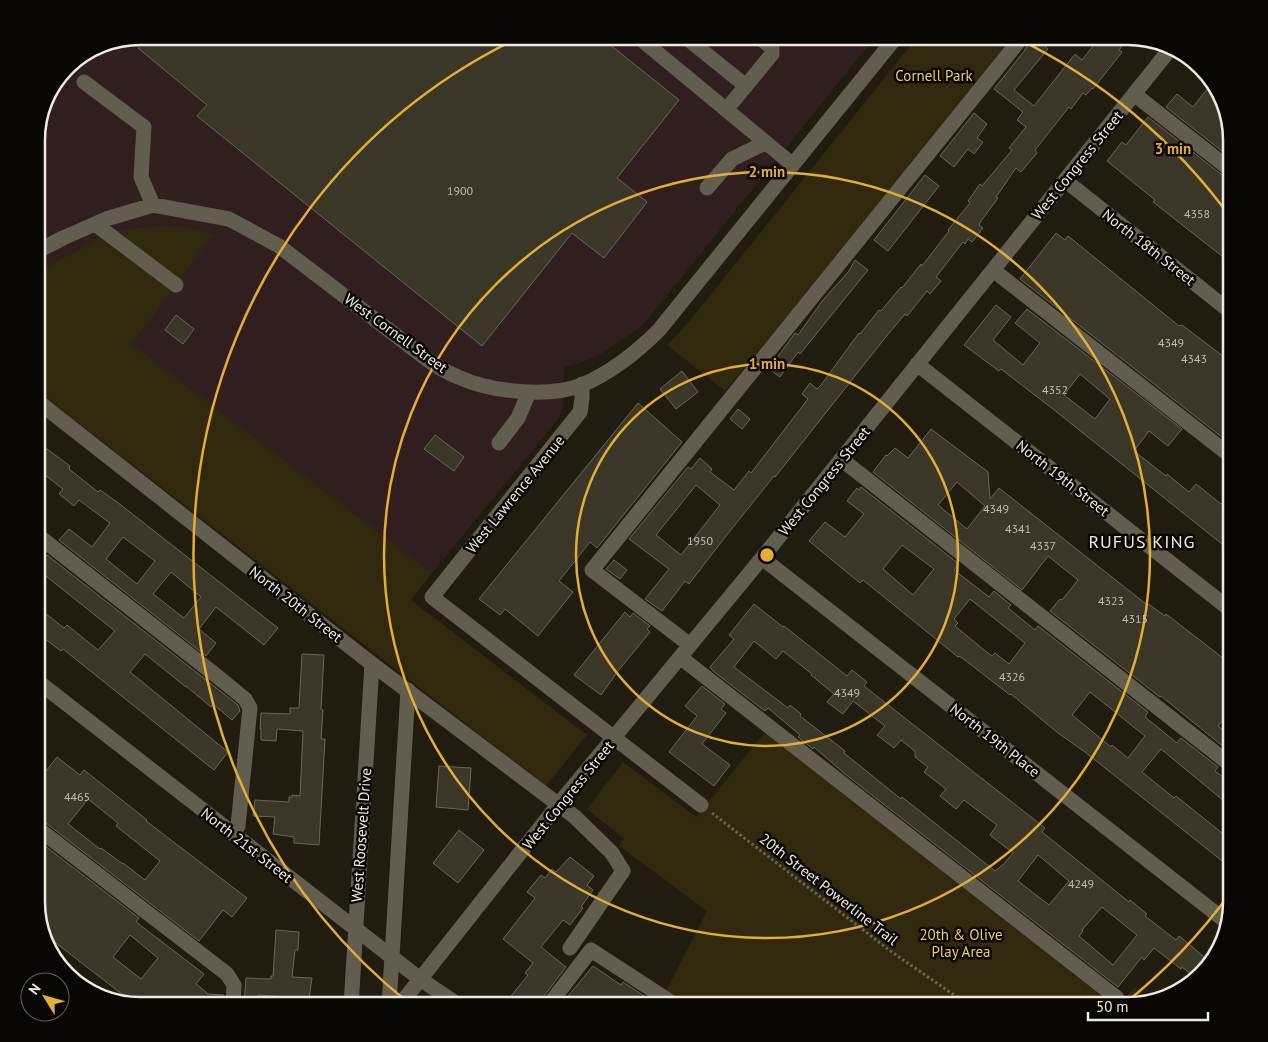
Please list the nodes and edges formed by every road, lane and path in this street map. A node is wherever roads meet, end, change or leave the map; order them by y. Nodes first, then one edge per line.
1 (648, 45) edge
2 (695, 45) edge
3 (768, 45) edge
4 (890, 45) edge
5 (1016, 45) edge
6 (1167, 53) edge
7 (84, 82) dead end
8 (746, 86) junction
9 (1134, 94) junction
10 (726, 110) junction
11 (765, 143) junction
12 (1223, 164) edge
13 (793, 165) junction
14 (1066, 181) junction
15 (707, 188) dead end
16 (153, 206) junction
17 (95, 224) junction
18 (45, 247) edge
19 (994, 270) junction
20 (176, 285) dead end
21 (1223, 306) edge
22 (917, 364) junction
23 (582, 384) junction
24 (529, 392) junction
25 (45, 407) edge
26 (499, 442) dead end
27 (1223, 450) edge
28 (841, 459) junction
29 (45, 541) edge
30 (762, 558) junction
31 (1223, 604) edge
32 (690, 645) junction
33 (680, 657) junction
34 (372, 664) junction
35 (45, 687) edge
36 (408, 690) junction
37 (614, 738) junction
38 (1223, 759) edge
39 (701, 805) joint
40 (558, 806) junction
41 (233, 834) junction
42 (45, 835) edge
43 (1222, 917) edge
44 (355, 928) junction
45 (570, 948) dead end
46 (392, 956) junction
47 (420, 979) junction
48 (233, 997) edge
49 (351, 997) edge
50 (390, 997) edge
51 (406, 997) edge
52 (447, 997) edge
53 (555, 997) edge
54 (663, 997) edge
55 (957, 997) edge
56 (1116, 997) edge

1 - 10 street
2 - 8 street
3 - 8 street
4 - 13 street, West Cornell Street
5 - 32 street
6 - 9 street, West Congress Street
7 - 16 street
8 - 10 street
9 - 12 street
9 - 14 street, West Congress Street
10 - 11 street
11 - 13 street
11 - 15 street
13 - 23 street, West Cornell Street
14 - 19 street, West Congress Street
14 - 21 street, North 18th Street
16 - 17 street, West Cornell Street
16 - 24 street, West Cornell Street
17 - 18 street, West Cornell Street
17 - 20 street
19 - 22 street, West Congress Street
19 - 27 street
22 - 28 street, West Congress Street
22 - 31 street, North 19th Street
23 - 24 street, West Cornell Street
23 - 37 street, West Lawrence Avenue
24 - 26 street
25 - 34 street, North 20th Street
28 - 30 street, West Congress Street
28 - 38 street
29 - 41 street
30 - 32 street, West Congress Street
30 - 43 street, North 19th Place
32 - 33 street, West Congress Street
33 - 37 street, West Congress Street
33 - 56 street
34 - 36 street, North 20th Street
34 - 44 street, West Roosevelt Drive
35 - 41 street, North 21st Street
36 - 40 street, North 20th Street
36 - 46 street
37 - 39 street
37 - 40 street, West Congress Street
39 - 55 path, 20th Street Powerline Trail
40 - 45 street, North 20th Street
40 - 47 street, West Congress Street
41 - 44 street, North 21st Street
42 - 48 street
44 - 46 street, North 21st Street
44 - 49 street, West Roosevelt Drive
46 - 47 street, North 21st Street
46 - 50 street
47 - 51 street, West Congress Street
47 - 52 street, North 21st Street
53 - 54 street

